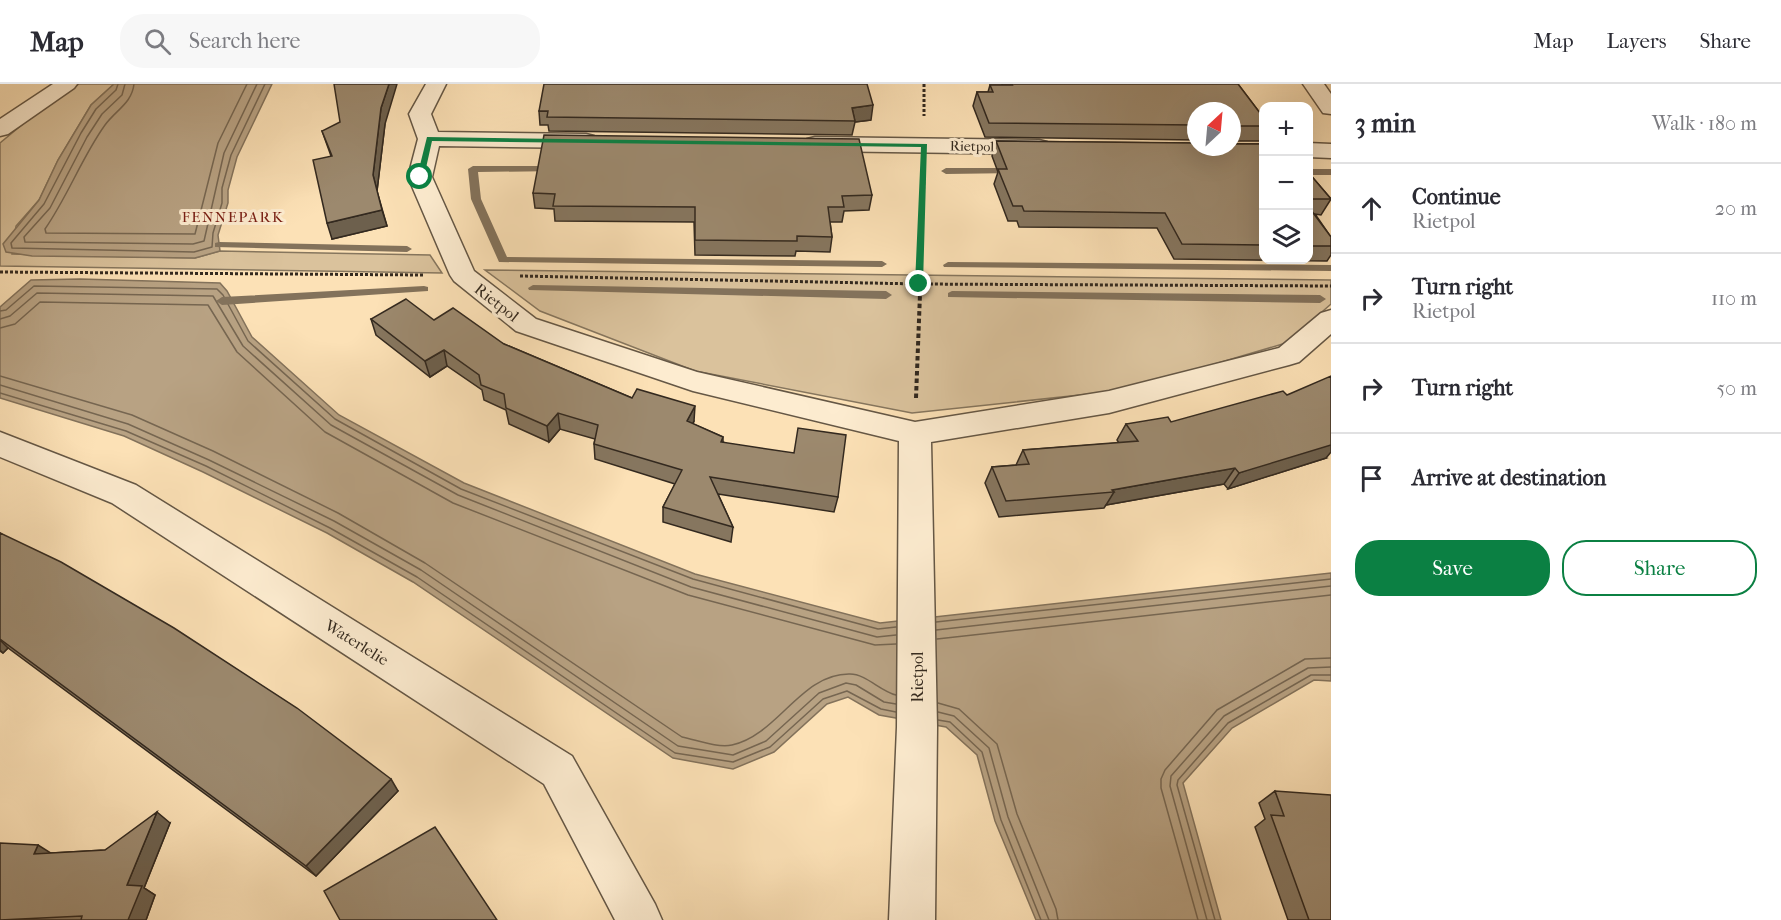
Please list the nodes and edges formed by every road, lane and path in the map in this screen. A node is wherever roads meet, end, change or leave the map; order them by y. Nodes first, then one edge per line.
1 (68, 84) edge
2 (436, 84) edge
3 (924, 84) edge
4 (1313, 84) edge
5 (1331, 108) edge
6 (0, 129) edge
7 (429, 139) junction
8 (606, 141) edge
9 (795, 143) edge
10 (925, 145) junction
11 (1065, 147) edge
12 (1313, 150) edge
13 (1331, 151) edge
14 (0, 272) edge
15 (24, 273) dead end
16 (919, 284) junction
17 (1331, 286) edge
18 (1331, 319) edge
19 (915, 433) junction
20 (0, 444) edge
21 (639, 920) edge
22 (912, 920) edge

1 - 6 street
2 - 7 street, Rietpol
3 - 10 path
4 - 5 street
7 - 8 street
7 - 19 street, Rietpol
9 - 10 street, Rietpol
10 - 11 street, Rietpol
10 - 16 path
12 - 13 street
14 - 15 path
16 - 17 path
16 - 19 path
18 - 19 street, Rietpol
19 - 22 street, Rietpol
20 - 21 street, Waterlelie

